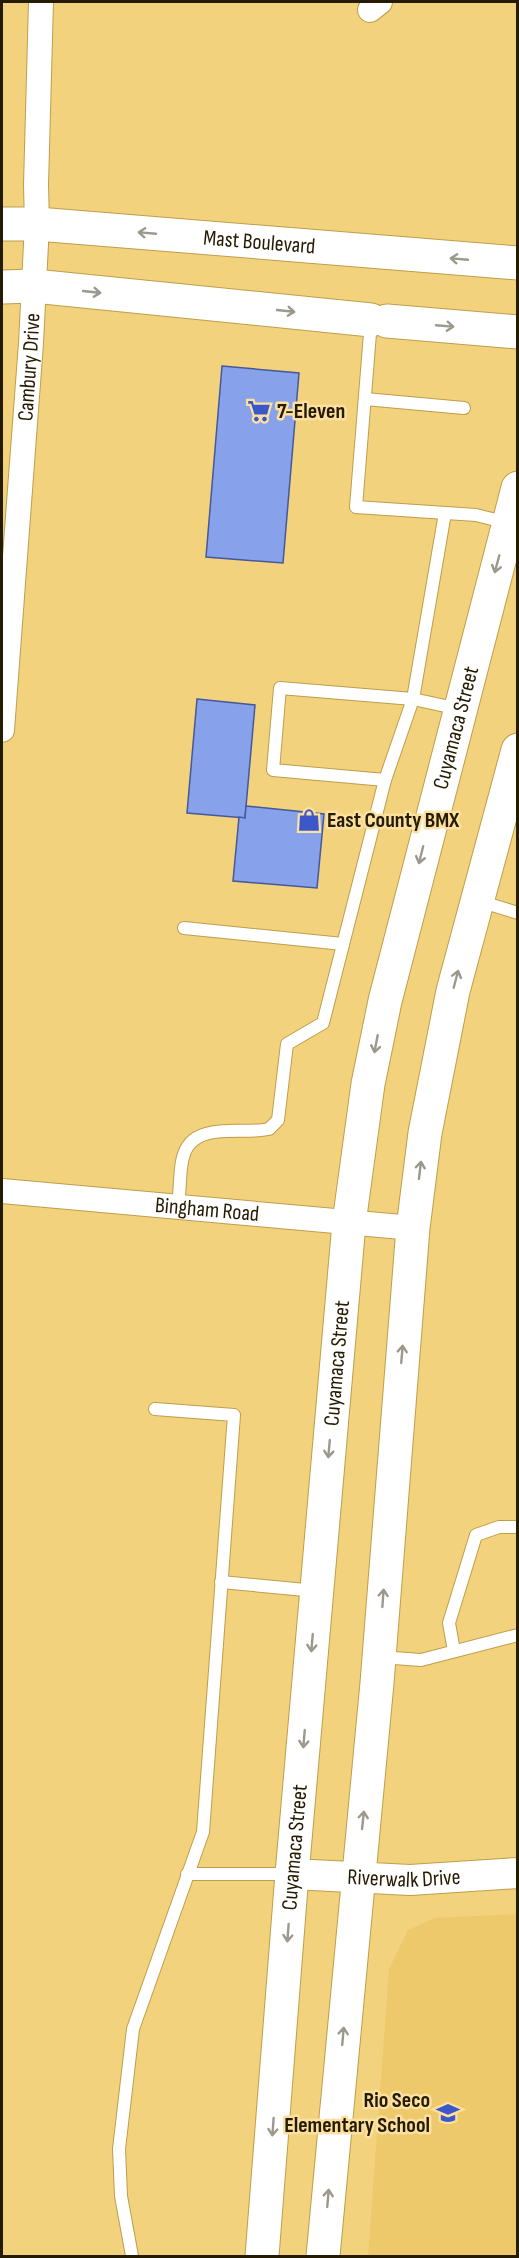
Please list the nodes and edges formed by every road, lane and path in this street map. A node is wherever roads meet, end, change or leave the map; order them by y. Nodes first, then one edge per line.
1 (40, 2) edge
2 (2, 224) edge
3 (37, 224) junction
4 (518, 263) edge
5 (34, 286) junction
6 (2, 287) edge
7 (379, 321) junction
8 (518, 332) edge
9 (365, 399) junction
10 (464, 408) dead end
11 (518, 488) edge
12 (445, 513) junction
13 (508, 523) junction
14 (413, 699) junction
15 (459, 709) junction
16 (2, 730) edge
17 (518, 750) edge
18 (385, 780) junction
19 (477, 901) junction
20 (518, 913) edge
21 (184, 928) dead end
22 (343, 944) junction
23 (2, 1191) edge
24 (178, 1207) junction
25 (349, 1223) junction
26 (413, 1228) junction
27 (155, 1408) dead end
28 (518, 1527) edge
29 (221, 1582) junction
30 (317, 1591) junction
31 (518, 1635) edge
32 (454, 1651) junction
33 (378, 1657) junction
34 (518, 1872) edge
35 (187, 1874) junction
36 (292, 1874) junction
37 (357, 1878) junction
38 (132, 2256) edge
39 (262, 2256) edge
40 (323, 2256) edge

1 - 3 street, Cambury Drive
2 - 3 main road, Mast Boulevard
4 -> 3 main road, Mast Boulevard
3 - 5 street, Cambury Drive
5 - 6 main road
5 -> 7 main road
5 - 16 street, Cambury Drive
7 -> 8 main road
7 - 9 lane
9 - 10 lane
9 - 12 lane
11 - 13 main road, Cuyamaca Street
12 - 13 lane
12 - 14 lane
13 -> 15 main road, Cuyamaca Street
14 - 15 lane
14 - 18 lane
14 - 18 lane
15 -> 25 main road, Cuyamaca Street
17 - 19 main road
18 - 22 lane
19 - 20 lane
26 -> 19 main road
21 - 22 lane
22 - 24 lane
23 - 24 street, Bingham Road
24 - 25 street, Bingham Road
25 - 26 street, Bingham Road
25 -> 30 main road, Cuyamaca Street
33 -> 26 main road
27 - 29 lane
28 - 32 lane
29 - 30 lane
29 - 35 lane
30 -> 36 main road, Cuyamaca Street
31 - 32 lane
32 - 33 lane
37 -> 33 main road
34 - 37 street, Riverwalk Drive
35 - 36 lane
35 - 38 lane
36 - 37 street, Riverwalk Drive
36 -> 39 main road, Cuyamaca Street
40 -> 37 main road

